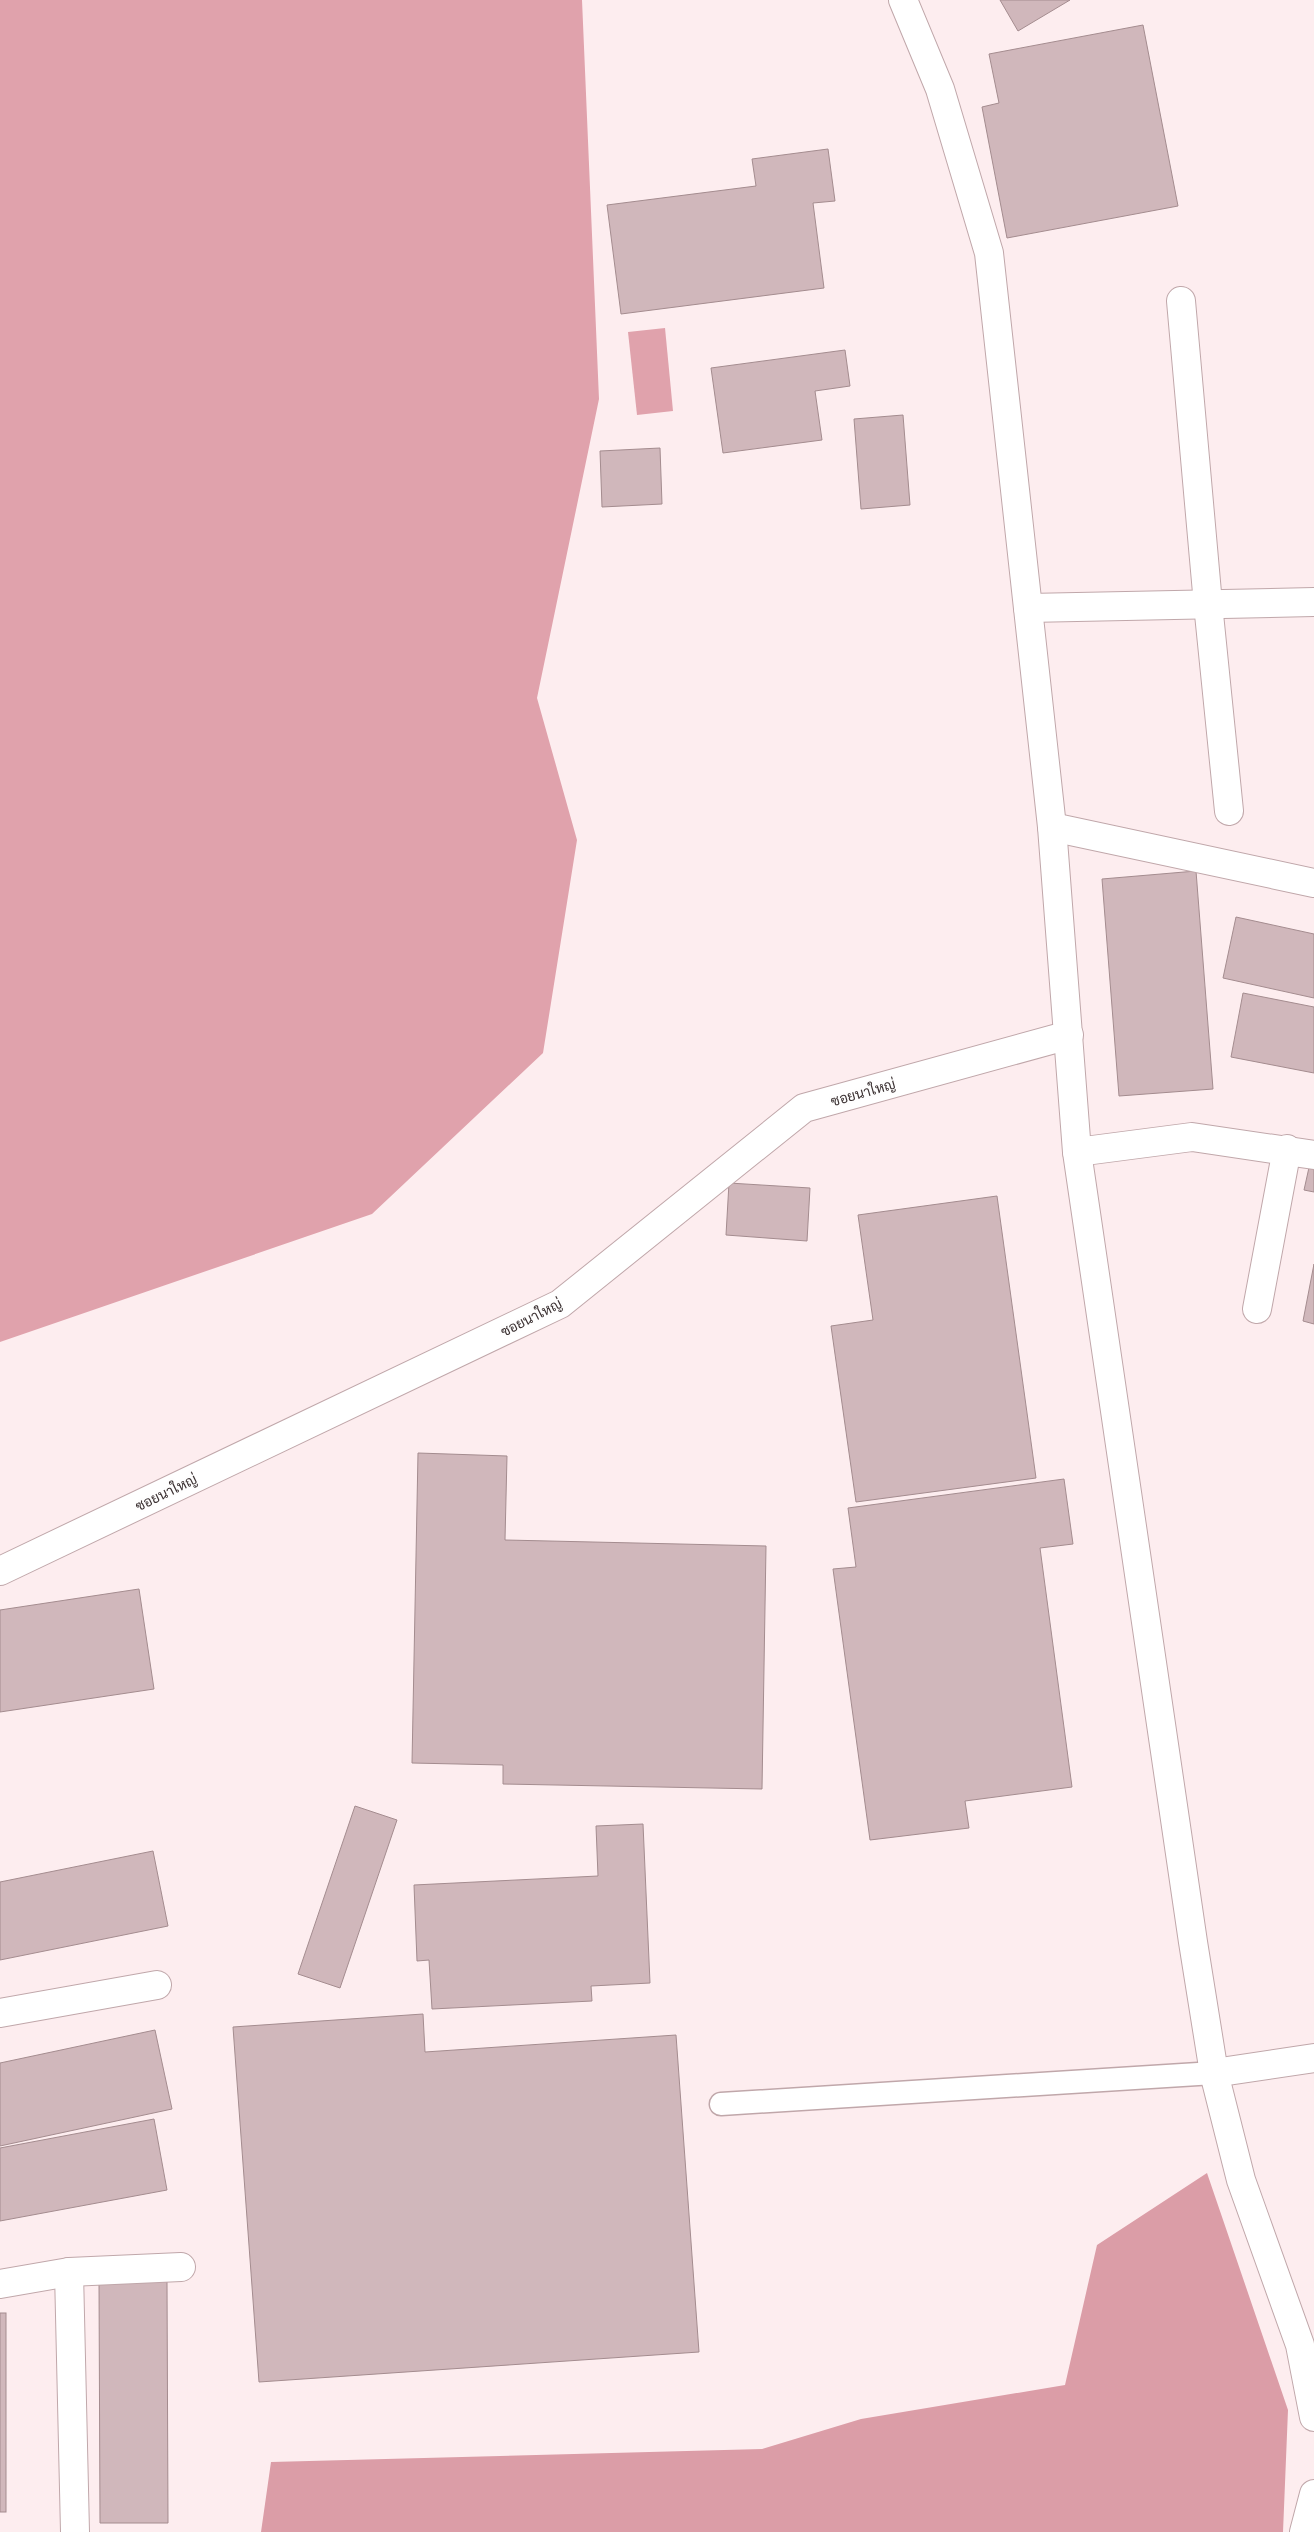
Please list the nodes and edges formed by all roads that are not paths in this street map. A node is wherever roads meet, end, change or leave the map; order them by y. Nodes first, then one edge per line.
1 (903, 0) edge
2 (1181, 301) dead end
3 (1314, 602) edge
4 (1208, 604) junction
5 (1028, 608) junction
6 (1229, 811) dead end
7 (1052, 827) junction
8 (1314, 883) edge
9 (1069, 1035) junction
10 (1287, 1149) junction
11 (1077, 1152) junction
12 (1314, 1154) edge
13 (1257, 1309) dead end
14 (0, 1571) edge
15 (158, 1985) dead end
16 (0, 2013) edge
17 (1314, 2058) edge
18 (1214, 2073) junction
19 (721, 2104) dead end
20 (181, 2267) dead end
21 (69, 2272) junction
22 (0, 2284) edge
23 (1314, 2417) edge
24 (1314, 2494) edge
25 (75, 2532) edge
26 (1304, 2532) edge

1 - 5 street
2 - 4 street
3 - 4 street
4 - 5 street
4 - 6 street
5 - 7 street
7 - 8 street
7 - 9 street
9 - 11 street
9 - 14 street, ซอยนาใหญ่
10 - 11 street
10 - 12 street
10 - 13 street
11 - 18 street
15 - 16 street
17 - 18 street
18 - 19 lane
18 - 23 street
20 - 21 street
21 - 22 street
21 - 25 street
24 - 26 street

